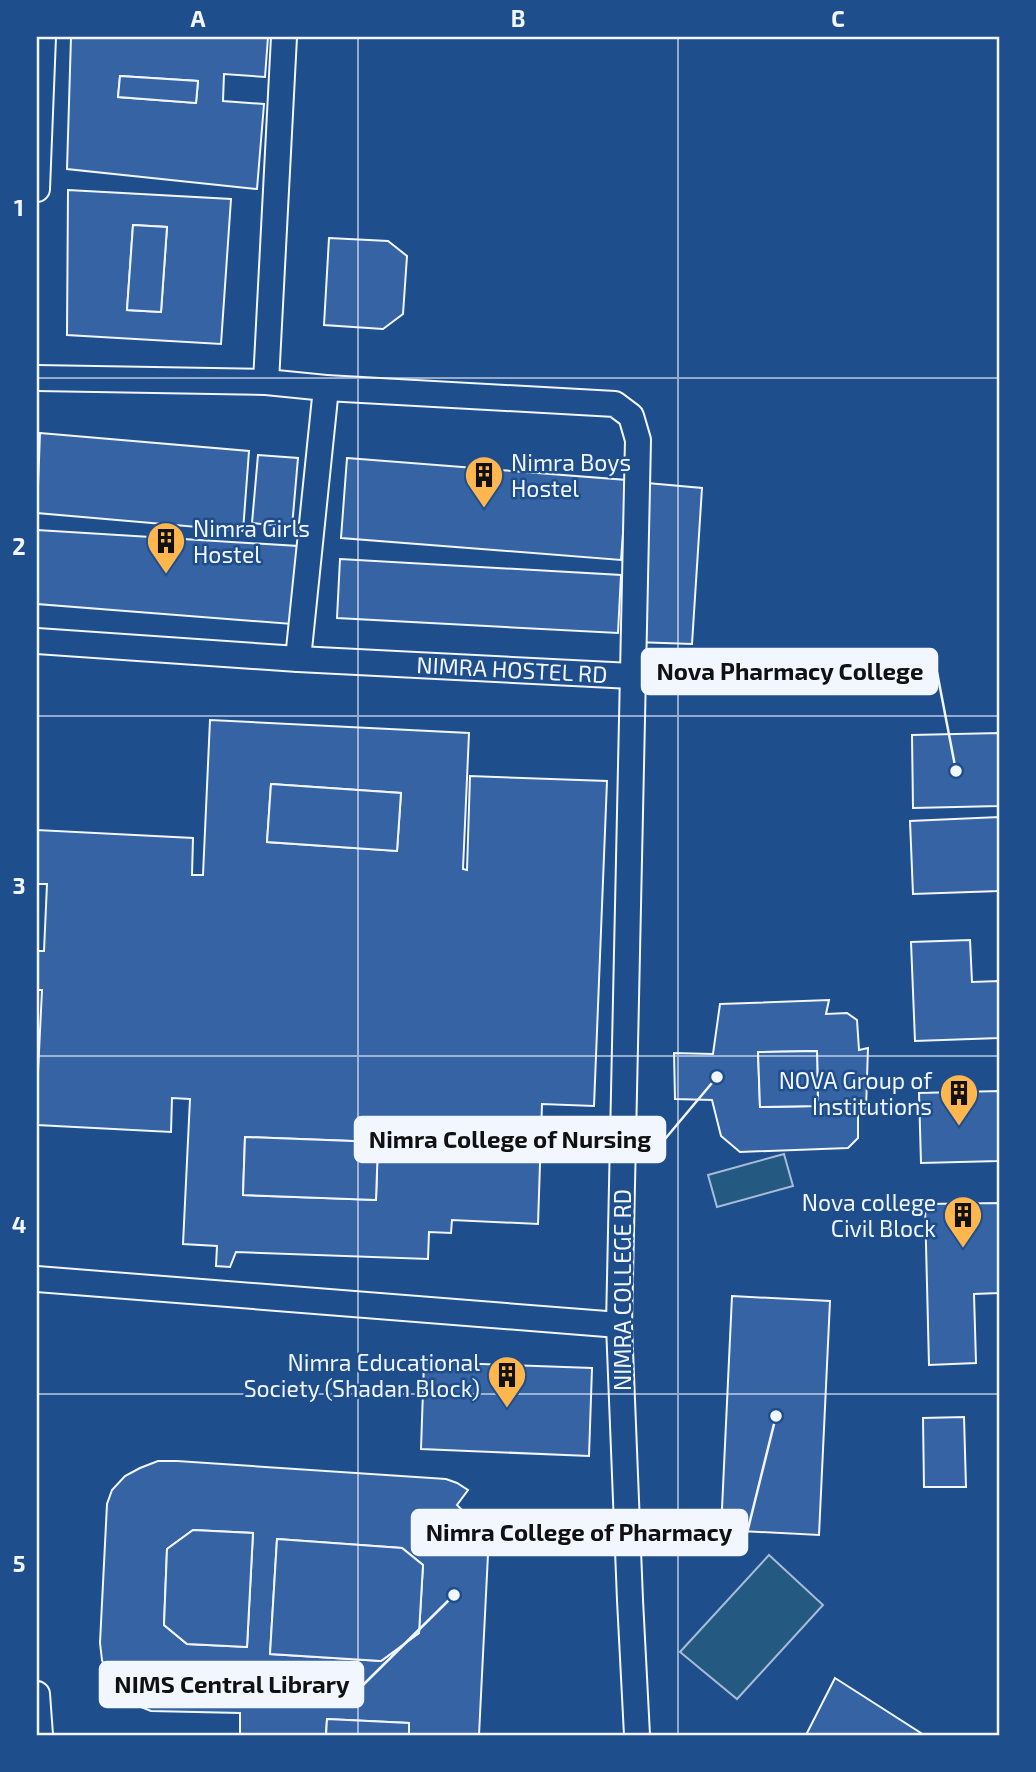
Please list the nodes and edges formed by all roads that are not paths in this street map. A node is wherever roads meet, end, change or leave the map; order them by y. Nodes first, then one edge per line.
1 (43, 37) edge
2 (284, 37) edge
3 (37, 189) edge
4 (37, 378) edge
5 (266, 382) junction
6 (327, 388) junction
7 (37, 641) edge
8 (298, 659) junction
9 (632, 676) junction
10 (37, 1279) edge
11 (619, 1325) junction
12 (37, 1694) edge
13 (40, 1735) edge
14 (637, 1735) edge

1 - 3 street
2 - 5 street
4 - 5 street, NIMRA HOSTEL RD
5 - 6 street, NIMRA HOSTEL RD
6 - 8 street
6 - 9 street, NIMRA HOSTEL RD
7 - 8 street, NIMRA HOSTEL RD
8 - 9 street, NIMRA HOSTEL RD
9 - 11 street, NIMRA COLLEGE RD
10 - 11 street
11 - 14 street, NIMRA COLLEGE RD
12 - 13 street

